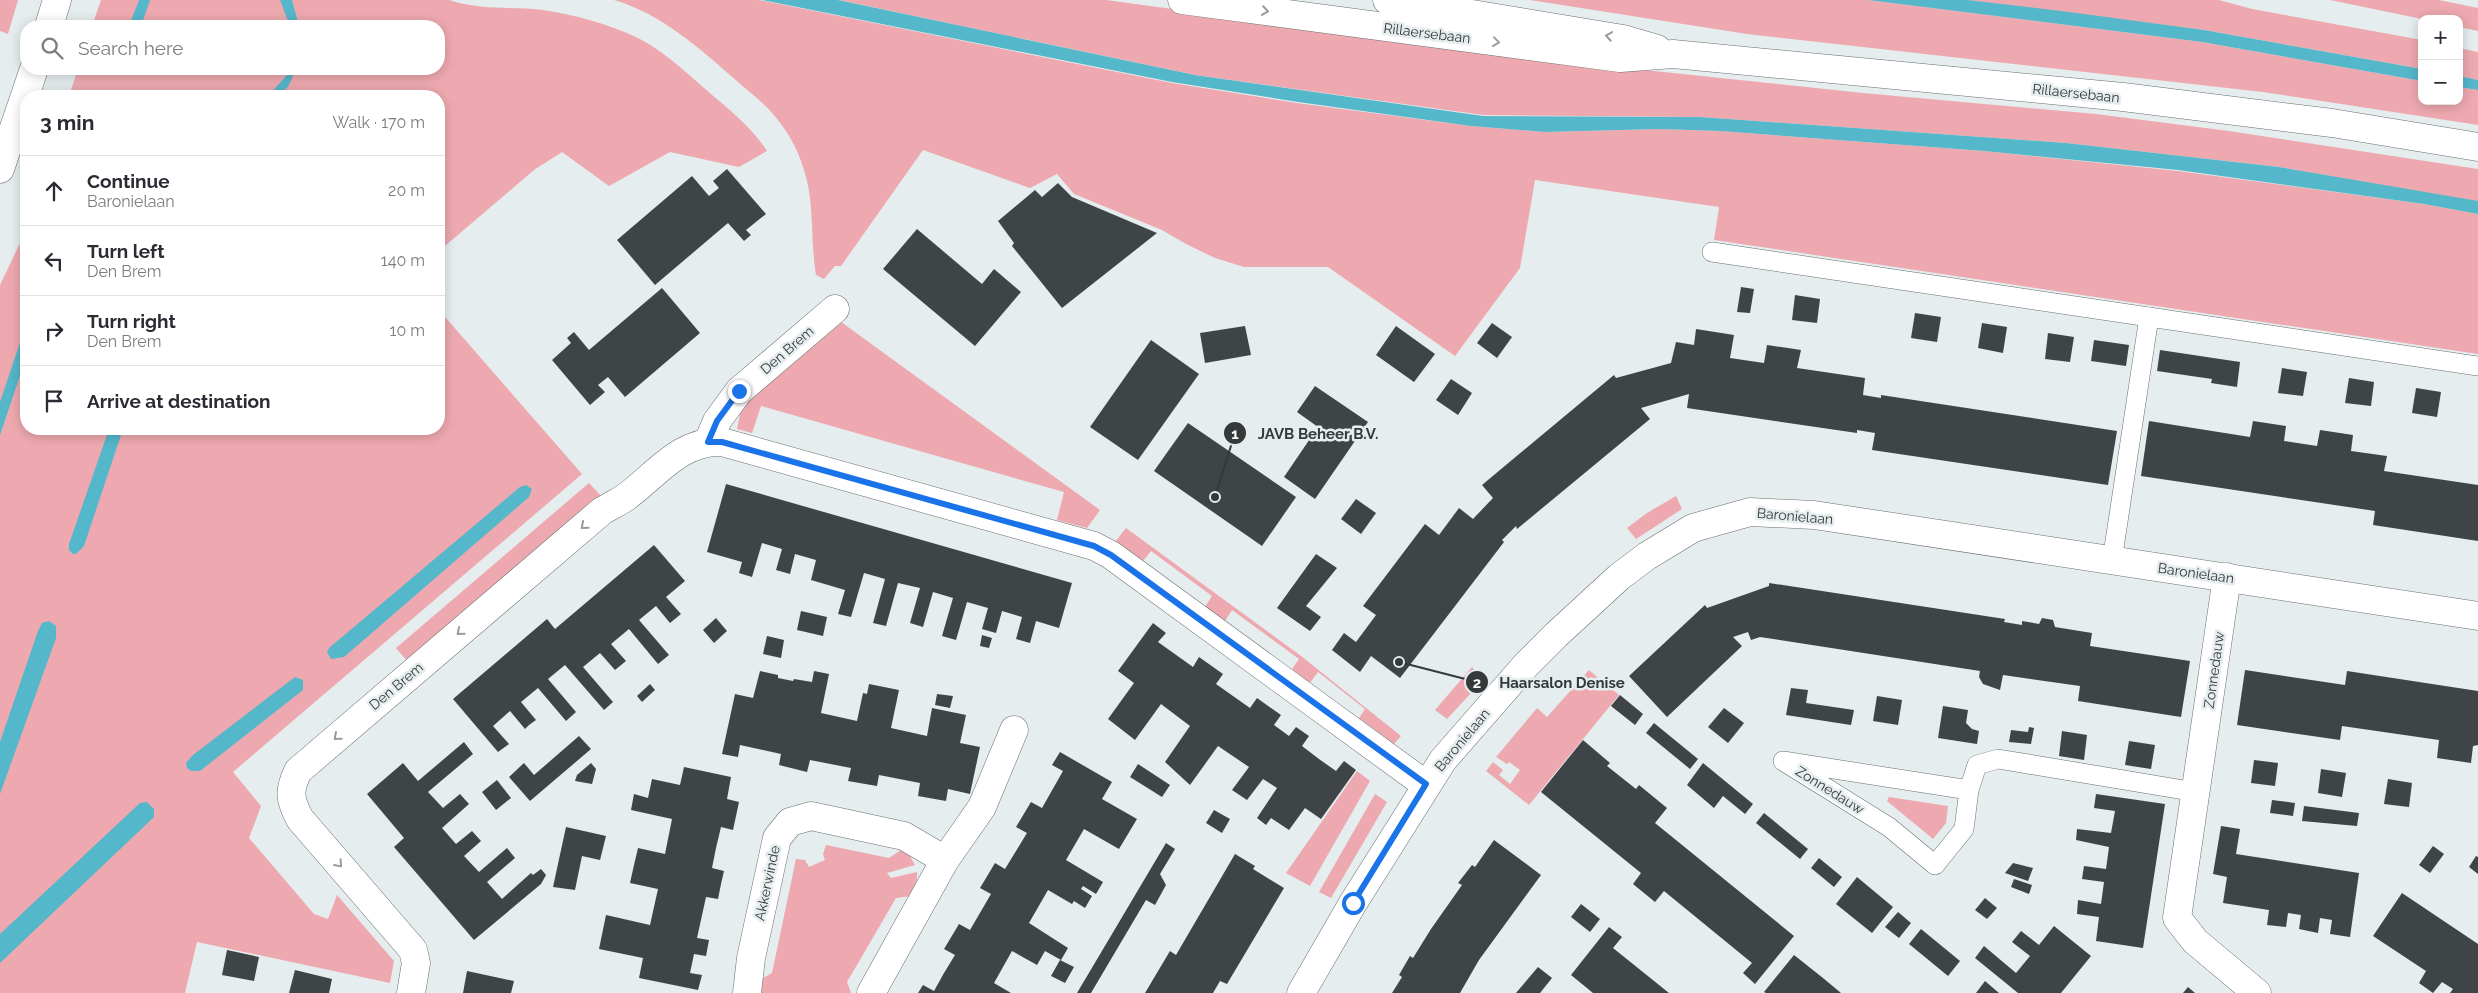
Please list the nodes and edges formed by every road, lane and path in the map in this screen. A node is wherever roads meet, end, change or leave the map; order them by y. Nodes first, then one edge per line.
1 (58, 0) edge
2 (1182, 0) edge
3 (1387, 0) edge
4 (50, 20) edge
5 (1673, 54) junction
6 (32, 75) edge
7 (27, 90) edge
8 (20, 110) edge
9 (2478, 147) edge
10 (0, 169) edge
11 (1712, 252) dead end
12 (835, 309) dead end
13 (2149, 317) junction
14 (2478, 366) edge
15 (708, 442) junction
16 (2112, 562) junction
17 (2227, 577) junction
18 (2478, 616) edge
19 (1014, 730) dead end
20 (1426, 784) junction
21 (1969, 790) junction
22 (2196, 792) junction
23 (946, 860) junction
24 (411, 993) edge
25 (747, 993) edge
26 (871, 993) edge
27 (1301, 993) edge
28 (2257, 993) edge

1 - 4 street
2 -> 5 street, Rillaersebaan
5 -> 3 street, Rillaersebaan
5 - 9 street, Rillaersebaan
6 - 7 street
8 - 10 street
11 - 13 lane
12 - 15 street, Den Brem
13 - 14 lane
13 - 16 lane
15 - 20 street, Den Brem
15 -> 24 street, Den Brem
16 - 17 street, Baronielaan
16 - 20 street, Baronielaan
17 - 18 street, Baronielaan
17 - 22 street, Zonnedauw
19 - 23 street
20 - 27 street, Baronielaan
21 - 21 lane, Zonnedauw
21 - 22 lane, Zonnedauw
22 - 28 street, Zonnedauw
23 - 25 street, Akkerwinde
23 - 26 street

